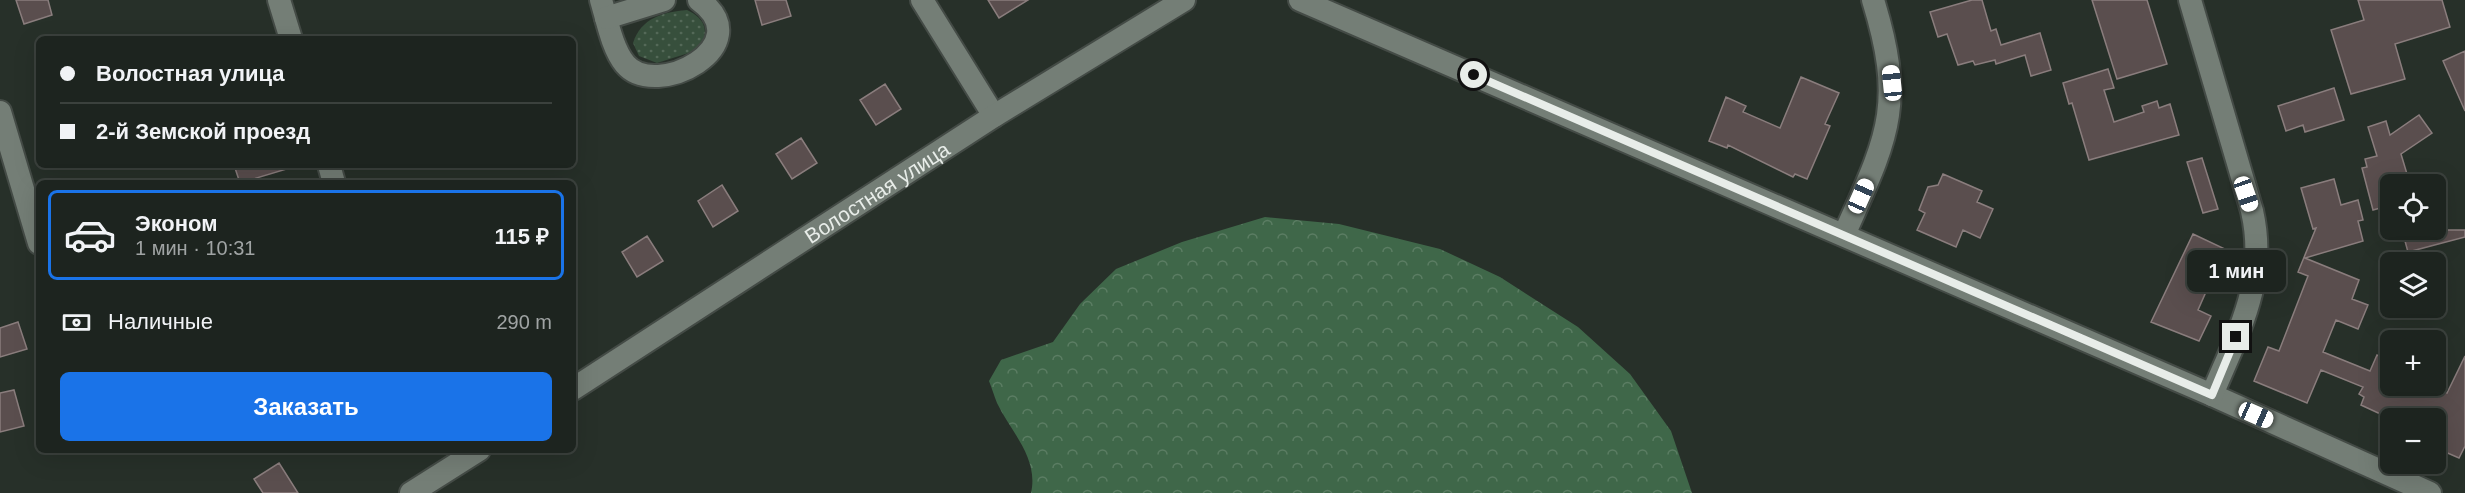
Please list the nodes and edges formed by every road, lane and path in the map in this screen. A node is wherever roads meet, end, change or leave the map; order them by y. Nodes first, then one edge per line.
1 (279, 0) edge
2 (664, 0) edge
3 (699, 0) edge
4 (922, 0) edge
5 (1184, 0) edge
6 (1300, 0) edge
7 (1873, 0) edge
8 (2190, 0) edge
9 (603, 9) edge
10 (290, 36) edge
11 (0, 112) edge
12 (994, 116) junction
13 (36, 233) edge
14 (1844, 235) junction
15 (576, 387) edge
16 (2212, 395) junction
17 (466, 454) edge
18 (411, 493) edge
19 (2430, 493) edge

1 - 10 street
2 - 9 street
3 - 9 street
4 - 12 street
5 - 12 street, Волостная улица
6 - 14 street
7 - 14 street
8 - 16 street
11 - 13 street
12 - 15 street, Волостная улица
14 - 16 street
16 - 19 street
17 - 18 street

